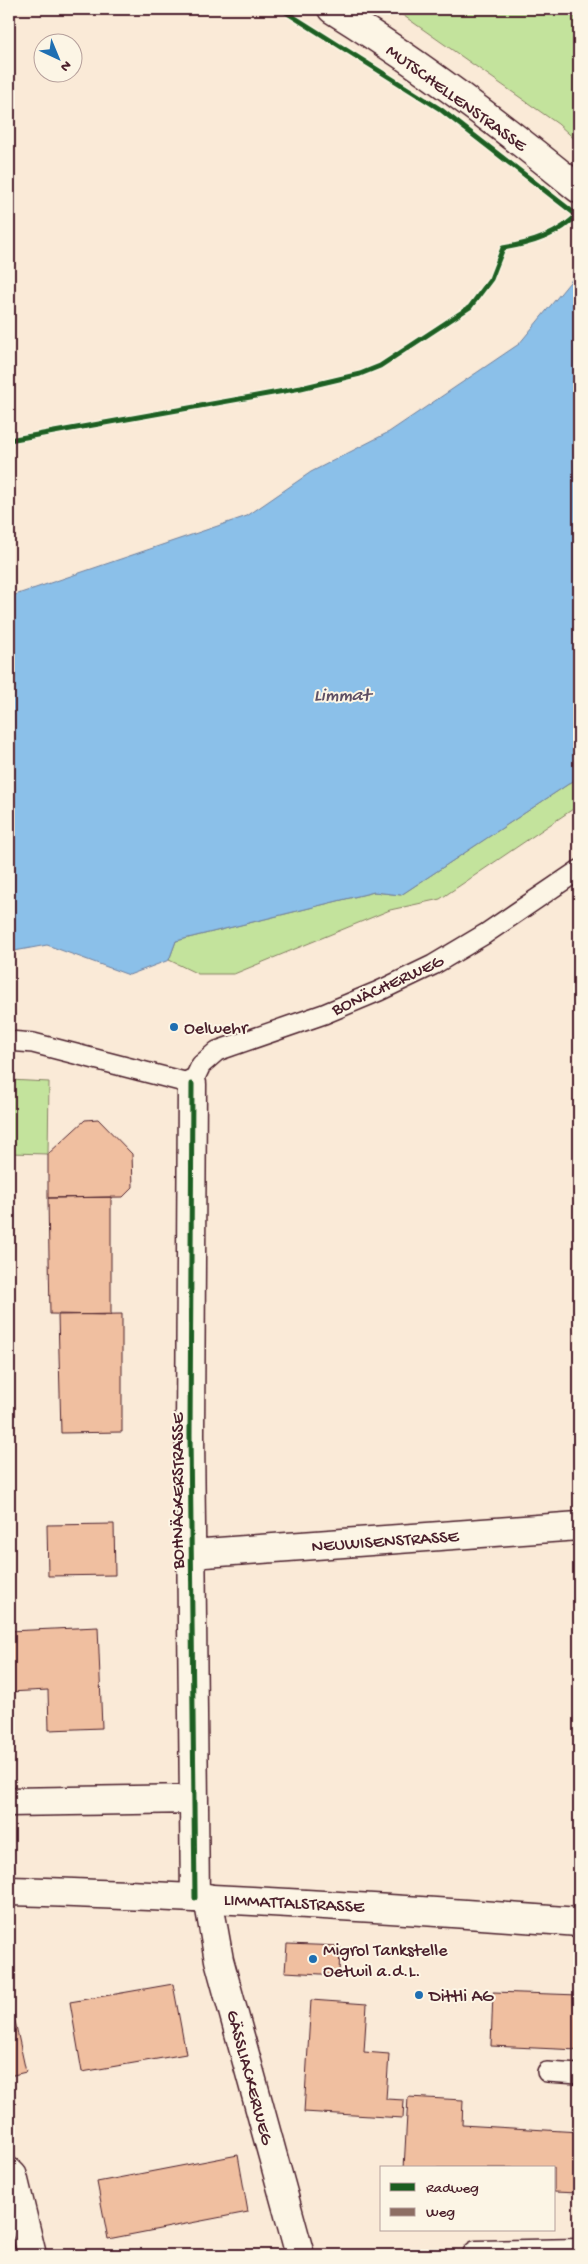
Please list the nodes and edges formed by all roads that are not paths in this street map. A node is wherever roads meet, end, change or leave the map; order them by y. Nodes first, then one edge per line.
1 (332, 9) edge
2 (579, 190) edge
3 (579, 870) edge
4 (9, 1041) edge
5 (192, 1084) junction
6 (579, 1526) edge
7 (191, 1554) junction
8 (194, 1800) junction
9 (9, 1802) edge
10 (9, 1891) edge
11 (202, 1898) junction
12 (579, 1922) edge
13 (547, 2072) dead end
14 (579, 2074) edge
15 (9, 2172) edge
16 (579, 2252) edge
17 (32, 2255) edge
18 (300, 2255) edge
19 (477, 2255) edge

1 - 2 street, MUTSCHELLENSTRASSE
3 - 5 lane, BONÄCHERWEG
4 - 5 lane
5 - 7 street, BOHNÄCKERSTRASSE
6 - 7 street, NEUWISENSTRASSE
7 - 8 street, BOHNÄCKERSTRASSE
8 - 9 street
8 - 11 street, BOHNÄCKERSTRASSE
10 - 11 street, LIMMATTALSTRASSE
11 - 12 street, LIMMATTALSTRASSE
11 - 18 street, GÄSSLIACKERWEG
13 - 14 lane
15 - 17 street
16 - 19 street

